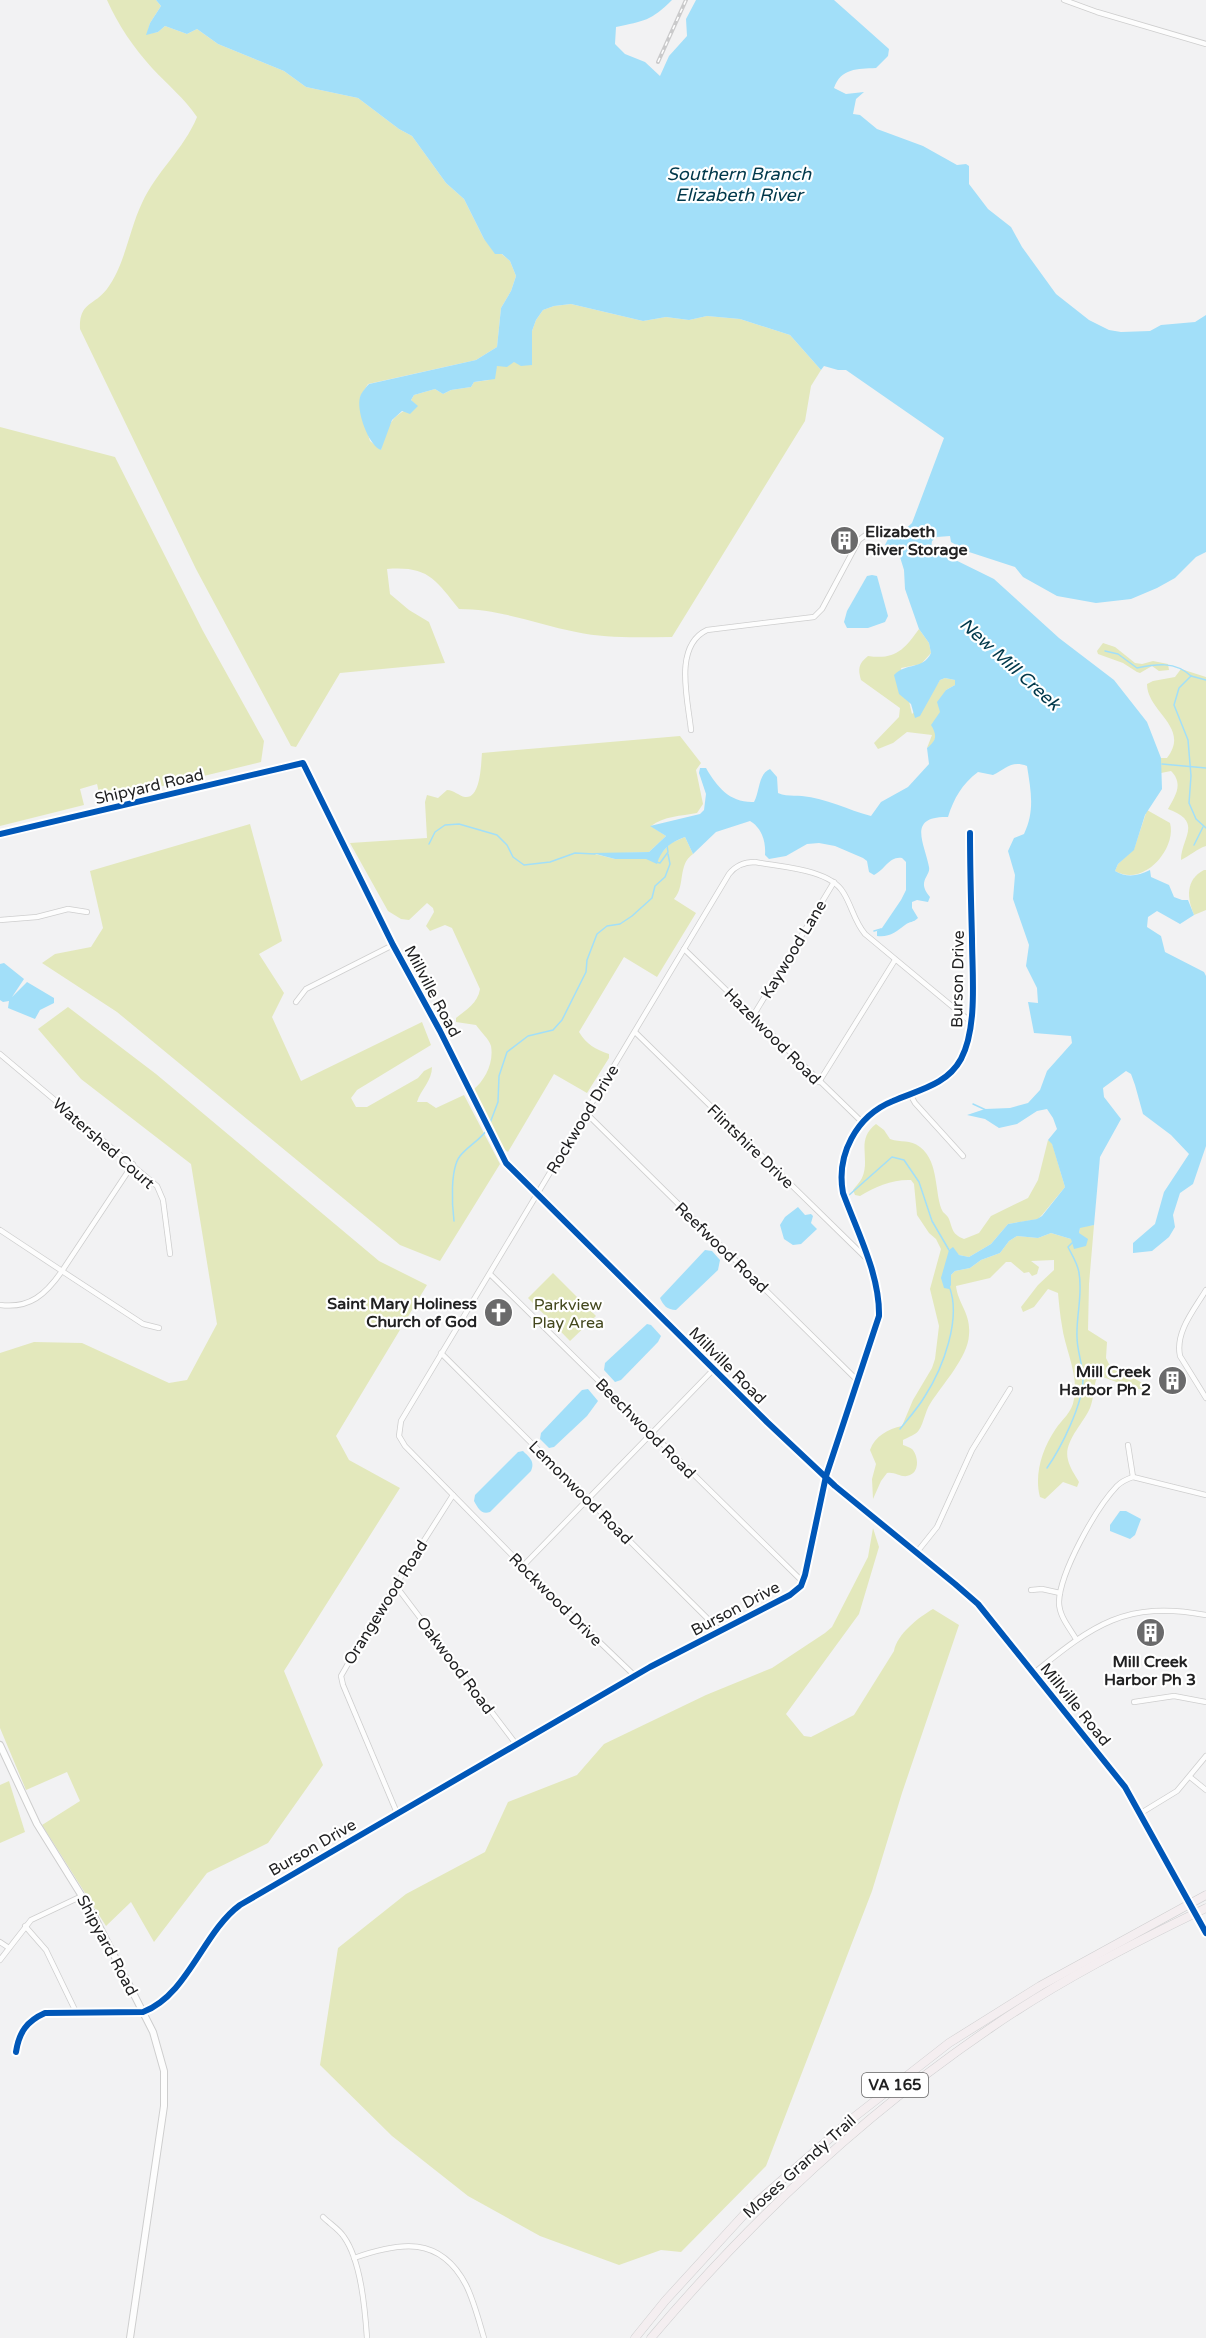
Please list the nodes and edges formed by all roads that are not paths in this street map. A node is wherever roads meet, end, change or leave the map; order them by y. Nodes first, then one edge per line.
1 (1064, 0) edge
2 (1206, 44) edge
3 (867, 534) dead end
4 (691, 729) dead end
5 (303, 763) joint
6 (970, 833) dead end
7 (0, 834) edge
8 (834, 882) junction
9 (87, 912) dead end
10 (0, 920) edge
11 (393, 945) junction
12 (684, 949) junction
13 (895, 960) junction
14 (296, 1002) dead end
15 (753, 1016) junction
16 (971, 1022) junction
17 (635, 1032) junction
18 (0, 1054) edge
19 (819, 1082) junction
20 (910, 1094) junction
21 (586, 1113) junction
22 (863, 1123) junction
23 (963, 1156) dead end
24 (133, 1164) junction
25 (537, 1194) junction
26 (0, 1230) edge
27 (170, 1254) dead end
28 (867, 1259) junction
29 (62, 1271) junction
30 (490, 1274) junction
31 (1206, 1290) edge
32 (0, 1305) edge
33 (159, 1328) dead end
34 (441, 1353) junction
35 (714, 1369) junction
36 (858, 1381) junction
37 (1010, 1389) dead end
38 (1206, 1398) edge
39 (652, 1433) junction
40 (1128, 1445) dead end
41 (825, 1476) junction
42 (1132, 1477) junction
43 (453, 1495) junction
44 (1206, 1495) edge
45 (588, 1499) junction
46 (917, 1552) junction
47 (523, 1566) junction
48 (803, 1582) junction
49 (396, 1586) junction
50 (1031, 1590) dead end
51 (1060, 1593) junction
52 (1206, 1615) edge
53 (721, 1632) junction
54 (1076, 1639) junction
55 (1034, 1673) junction
56 (635, 1676) junction
57 (1134, 1702) dead end
58 (1206, 1702) edge
59 (516, 1744) junction
60 (0, 1745) edge
61 (1206, 1756) edge
62 (1190, 1777) junction
63 (1206, 1790) edge
64 (397, 1813) junction
65 (1141, 1813) junction
66 (1206, 1895) edge
67 (82, 1896) junction
68 (1190, 1902) junction
69 (1206, 1908) edge
70 (1195, 1913) junction
71 (25, 1926) junction
72 (1206, 1933) edge
73 (0, 1942) edge
74 (9, 1948) junction
75 (0, 1960) edge
76 (76, 2012) junction
77 (143, 2012) junction
78 (16, 2052) dead end
79 (323, 2217) dead end
80 (354, 2258) junction
81 (130, 2338) edge
82 (367, 2338) edge
83 (484, 2338) edge
84 (635, 2338) edge
85 (651, 2338) edge

1 - 2 street
3 - 4 street
5 - 7 street, Shipyard Road
5 - 11 street, Millville Road
6 - 16 street, Burson Drive
8 - 12 street, Rockwood Drive
8 - 13 street
8 - 15 street, Kaywood Lane
9 - 10 street
11 - 14 street
11 - 25 street, Millville Road
12 - 15 street, Hazelwood Road
12 - 17 street, Rockwood Drive
13 - 16 street
13 - 19 street
15 - 19 street, Hazelwood Road
16 - 20 street, Burson Drive
17 - 21 street, Rockwood Drive
17 - 28 street, Flintshire Drive
18 - 24 street, Watershed Court
19 - 22 street, Hazelwood Road
20 - 22 street, Burson Drive
20 - 23 street
21 - 25 street, Rockwood Drive
21 - 36 street, Reefwood Road
22 - 28 street, Burson Drive
24 - 27 street, Watershed Court
24 - 29 street
25 - 30 street, Rockwood Drive
25 - 35 street, Millville Road
26 - 29 street
28 - 36 street, Burson Drive
29 - 32 street
29 - 33 street
30 - 34 street, Rockwood Drive
30 - 39 street, Beechwood Road
31 - 38 street
34 - 43 street, Rockwood Drive
34 - 45 street, Lemonwood Road
35 - 39 street
35 - 41 street, Millville Road
36 - 41 street, Burson Drive
37 - 46 street
39 - 45 street
39 - 48 street, Beechwood Road
40 - 42 street
41 - 46 street, Millville Road
41 - 48 street, Burson Drive
42 - 44 street
42 - 51 street
43 - 47 street, Rockwood Drive
43 - 49 street, Orangewood Road
45 - 47 street
45 - 53 street, Lemonwood Road
46 - 55 street, Millville Road
47 - 56 street, Rockwood Drive
48 - 53 street, Burson Drive
49 - 59 street, Oakwood Road
49 - 64 street, Orangewood Road
50 - 51 street
51 - 54 street
52 - 54 street
53 - 56 street, Burson Drive
54 - 55 street
55 - 65 street, Millville Road
56 - 59 street, Burson Drive
57 - 58 street
59 - 64 street, Burson Drive
60 - 67 street, Shipyard Road
61 - 62 street
62 - 63 street
62 - 65 street
64 - 77 street, Burson Drive
65 - 68 street, Millville Road
66 - 68 main road, Moses Grandy Trail / VA 165
67 - 71 street
67 - 77 street, Shipyard Road
68 - 70 street, Millville Road
68 - 84 main road, Moses Grandy Trail / VA 165
69 - 70 main road, Moses Grandy Trail / VA 165
70 - 72 street, Millville Road
70 - 85 main road, Moses Grandy Trail / VA 165
71 - 74 street
71 - 76 street
73 - 74 street
74 - 75 street
76 - 77 street
76 - 78 street
77 - 81 street, Shipyard Road
79 - 80 street
80 - 82 street
80 - 83 street

